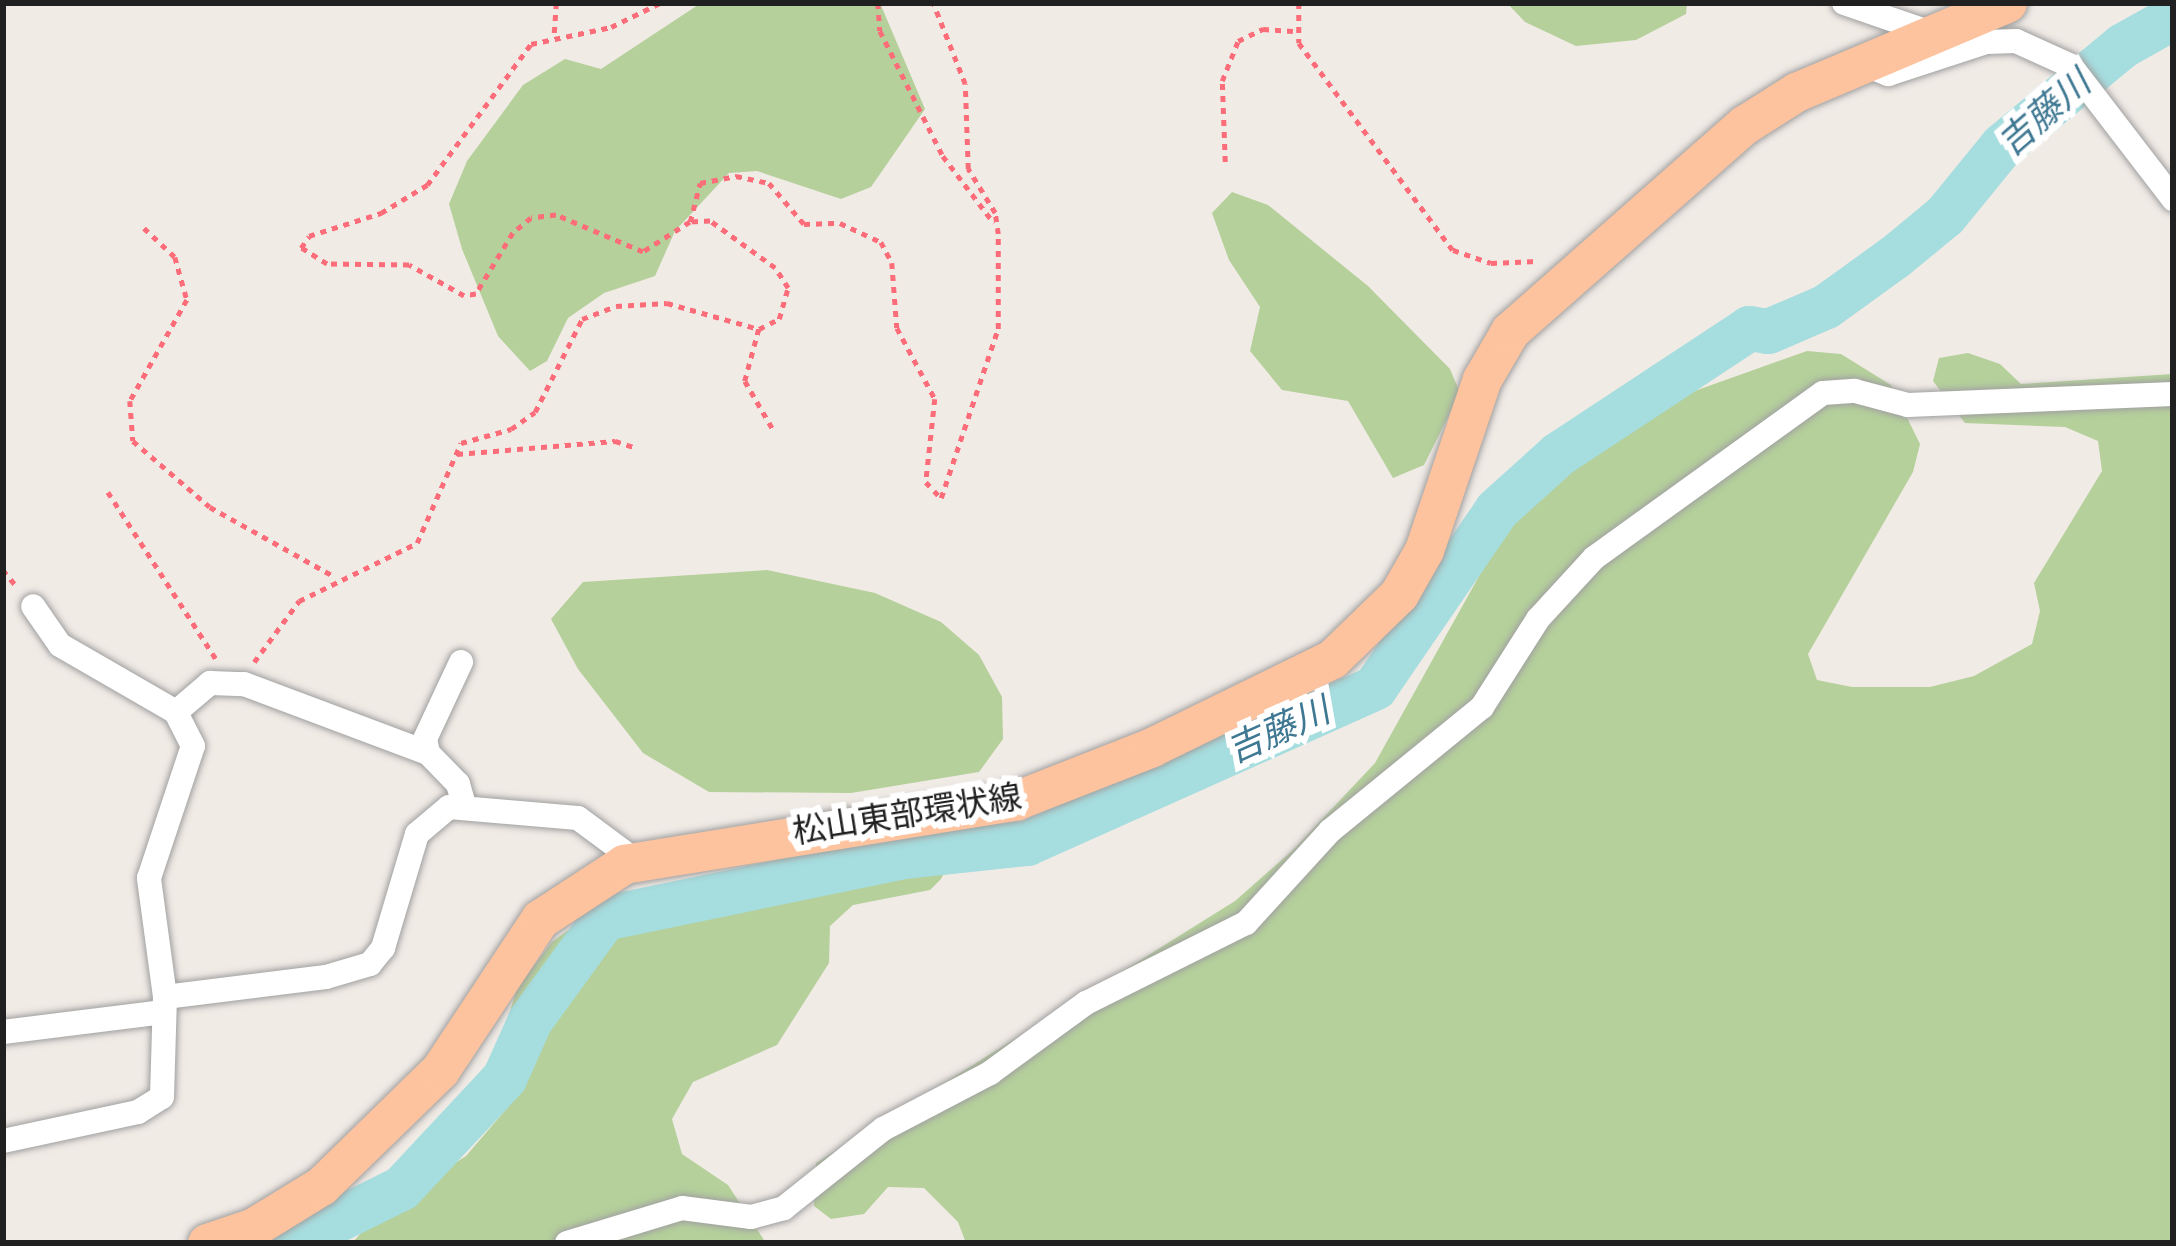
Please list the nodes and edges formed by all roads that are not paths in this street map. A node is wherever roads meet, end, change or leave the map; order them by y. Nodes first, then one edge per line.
1 (1844, 3) edge
2 (2007, 3) edge
3 (1930, 32) junction
4 (1860, 63) junction
5 (2173, 199) edge
6 (2173, 394) edge
7 (33, 606) dead end
8 (461, 662) dead end
9 (176, 712) junction
10 (428, 753) junction
11 (466, 808) junction
12 (636, 861) junction
13 (165, 1005) junction
14 (3, 1032) edge
15 (3, 1141) edge
16 (207, 1243) edge
17 (567, 1243) edge

1 - 3 street
2 - 3 main road, 松山東部環状線
3 - 4 main road, 松山東部環状線
4 - 5 street
4 - 12 main road, 松山東部環状線
6 - 17 street
7 - 9 street
8 - 10 street
9 - 10 street
9 - 13 street
10 - 11 street
11 - 12 street
11 - 13 street
12 - 16 main road, 松山東部環状線
13 - 14 street
13 - 15 street

